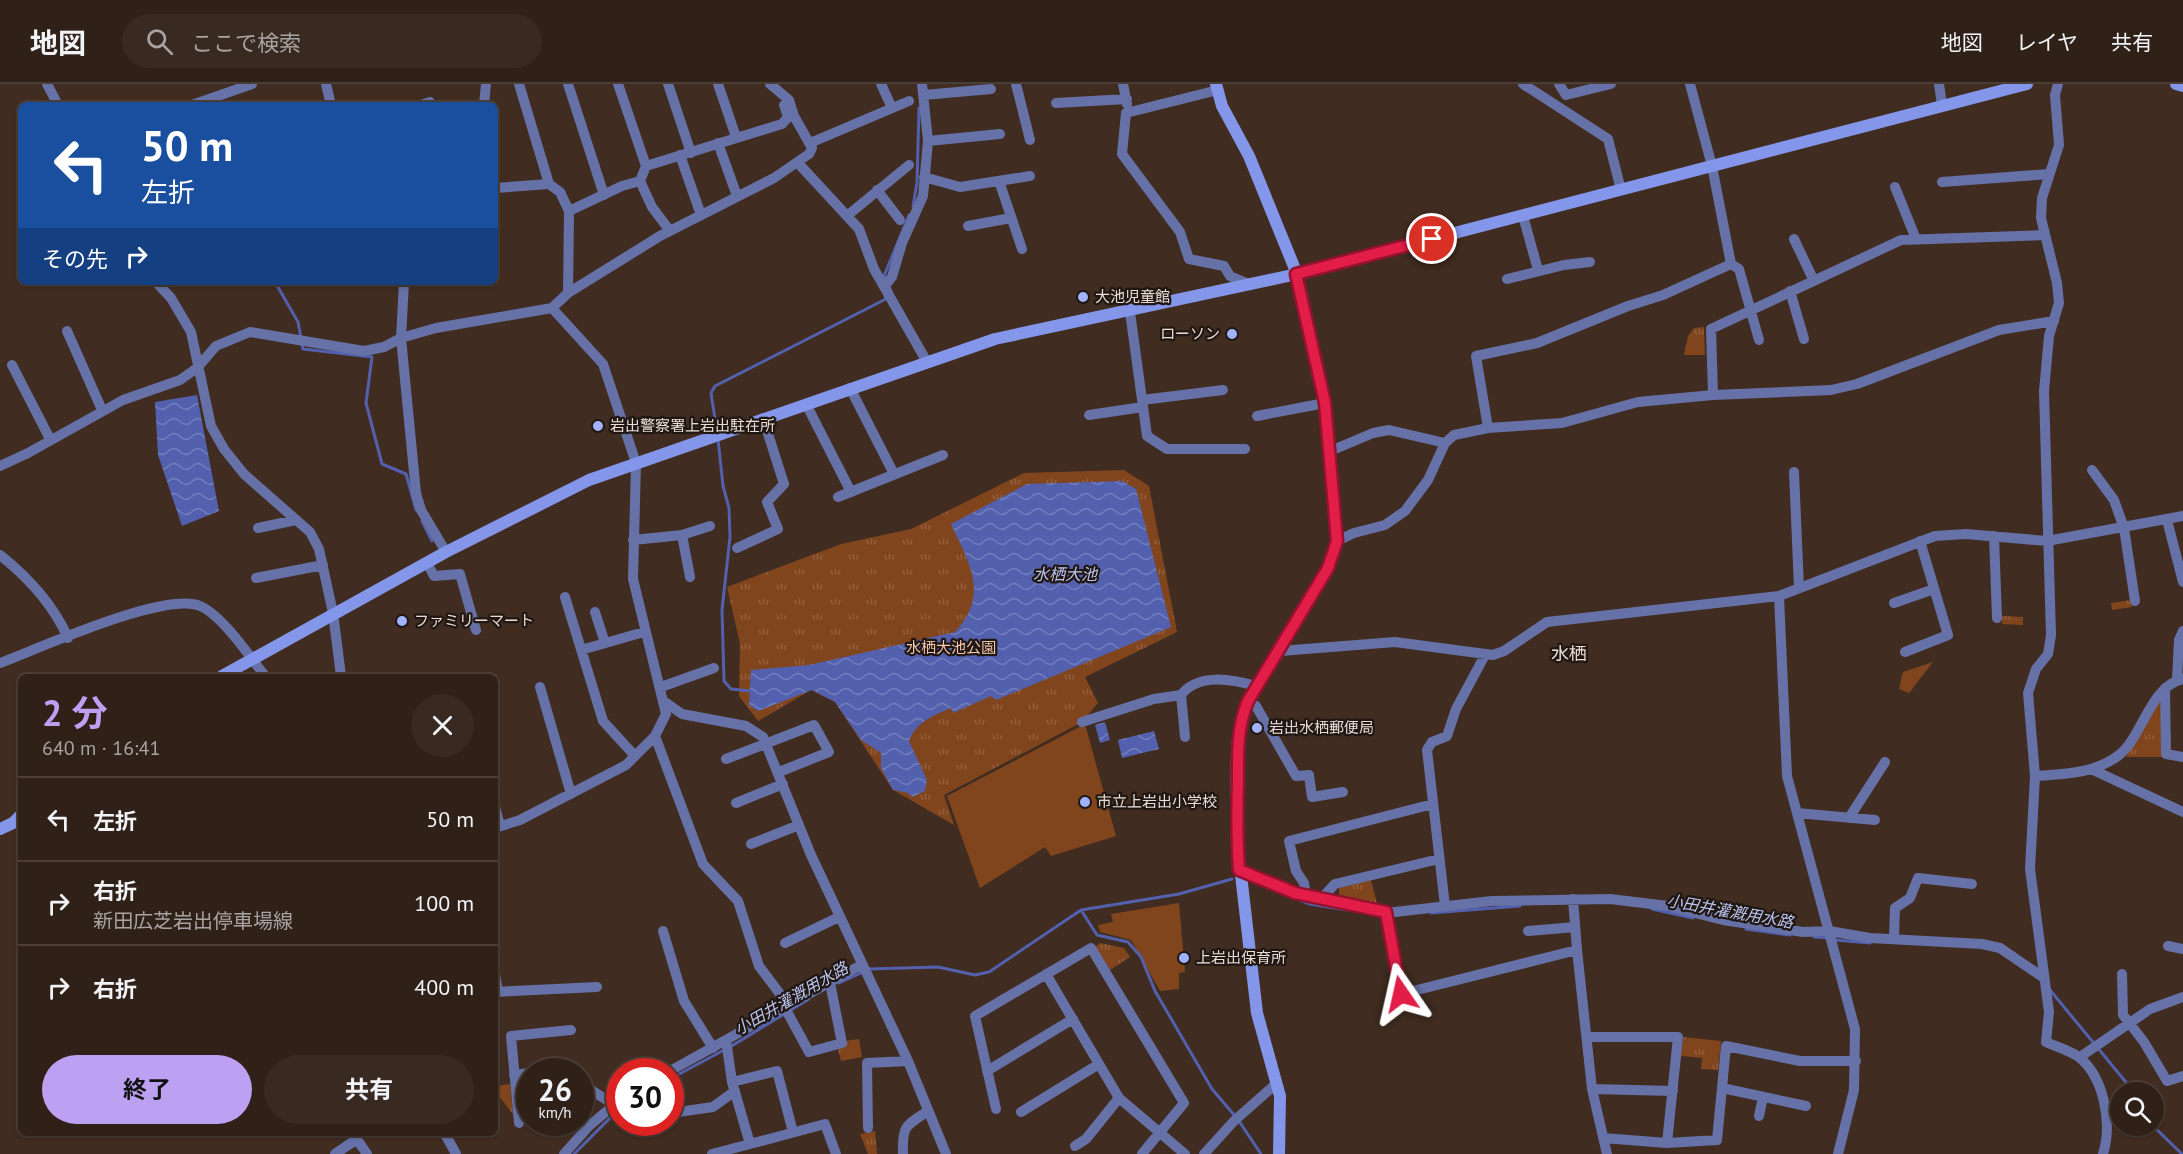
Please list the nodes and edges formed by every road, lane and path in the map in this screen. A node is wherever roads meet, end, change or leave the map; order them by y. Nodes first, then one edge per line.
1 (47, 84) edge
2 (252, 84) edge
3 (326, 84) edge
4 (486, 84) edge
5 (519, 84) edge
6 (568, 84) edge
7 (618, 84) edge
8 (668, 84) edge
9 (718, 84) edge
10 (881, 84) edge
11 (1016, 84) edge
12 (1123, 84) edge
13 (1523, 84) edge
14 (1558, 84) edge
15 (1611, 84) edge
16 (1690, 84) edge
17 (1939, 84) edge
18 (2027, 84) edge
19 (2058, 84) edge
20 (2176, 84) edge
21 (1593, 86) edge
22 (2183, 86) edge
23 (775, 87) edge
24 (1217, 87) edge
25 (991, 89) dead end
26 (923, 90) edge
27 (1127, 99) junction
28 (909, 101) dead end
29 (56, 102) edge
30 (201, 102) edge
31 (330, 102) edge
32 (484, 102) edge
33 (1056, 103) dead end
34 (1942, 105) junction
35 (892, 108) junction
36 (1126, 113) junction
37 (1000, 134) dead end
38 (736, 137) junction
39 (1030, 140) dead end
40 (928, 141) junction
41 (718, 143) junction
42 (810, 143) junction
43 (686, 154) junction
44 (798, 163) junction
45 (909, 165) dead end
46 (646, 166) junction
47 (1712, 166) junction
48 (2049, 174) junction
49 (1030, 176) dead end
50 (924, 177) junction
51 (640, 181) junction
52 (999, 181) junction
53 (1942, 182) dead end
54 (549, 184) junction
55 (1895, 187) dead end
56 (498, 188) edge
57 (877, 190) junction
58 (1621, 190) junction
59 (604, 195) junction
60 (737, 196) junction
61 (569, 211) junction
62 (701, 215) junction
63 (848, 215) junction
64 (1523, 216) junction
65 (1011, 218) junction
66 (900, 220) dead end
67 (968, 226) dead end
68 (670, 231) junction
69 (2045, 235) junction
70 (1794, 239) dead end
71 (1916, 239) junction
72 (1022, 249) dead end
73 (1590, 262) dead end
74 (1731, 264) junction
75 (1538, 270) junction
76 (1296, 274) junction
77 (1507, 279) dead end
78 (1813, 279) junction
79 (158, 285) edge
80 (404, 285) edge
81 (1251, 285) junction
82 (885, 287) junction
83 (1790, 291) junction
84 (568, 293) junction
85 (552, 308) junction
86 (1750, 310) junction
87 (1130, 312) junction
88 (2054, 321) junction
89 (67, 331) dead end
90 (401, 338) junction
91 (1804, 339) dead end
92 (1759, 340) dead end
93 (927, 362) junction
94 (12, 365) dead end
95 (197, 368) junction
96 (850, 388) junction
97 (1223, 390) dead end
98 (1713, 395) junction
99 (1325, 403) junction
100 (806, 404) junction
101 (1142, 404) junction
102 (102, 410) junction
103 (1089, 415) dead end
104 (1257, 416) dead end
105 (763, 418) junction
106 (1488, 428) junction
107 (50, 440) junction
108 (1445, 443) junction
109 (1245, 449) dead end
110 (1328, 452) junction
111 (943, 455) dead end
112 (2, 462) edge
113 (636, 463) junction
114 (2092, 470) dead end
115 (1794, 472) dead end
116 (894, 474) junction
117 (851, 492) junction
118 (838, 497) dead end
119 (2183, 516) edge
120 (296, 520) junction
121 (2167, 520) junction
122 (710, 526) dead end
123 (258, 528) dead end
124 (2124, 528) junction
125 (682, 535) junction
126 (1994, 536) junction
127 (633, 540) junction
128 (1337, 541) junction
129 (1920, 541) junction
130 (2048, 541) junction
131 (736, 548) dead end
132 (446, 552) junction
133 (0, 555) edge
134 (427, 562) junction
135 (323, 565) junction
136 (690, 577) dead end
137 (256, 578) dead end
138 (2183, 582) edge
139 (1798, 588) junction
140 (1934, 589) junction
141 (1779, 596) junction
142 (565, 597) dead end
143 (2135, 601) dead end
144 (1894, 603) dead end
145 (595, 612) dead end
146 (333, 613) junction
147 (1997, 618) dead end
148 (476, 630) dead end
149 (644, 632) junction
150 (2183, 632) edge
151 (68, 638) junction
152 (605, 643) junction
153 (581, 650) junction
154 (1280, 651) junction
155 (1905, 652) dead end
156 (1485, 655) junction
157 (252, 660) junction
158 (0, 663) edge
159 (714, 668) dead end
160 (226, 674) edge
161 (263, 674) edge
162 (341, 674) edge
163 (2180, 680) edge
164 (1256, 686) junction
165 (540, 687) dead end
166 (661, 687) junction
167 (2165, 688) junction
168 (1181, 695) junction
169 (1248, 701) junction
170 (665, 702) junction
171 (1082, 722) dead end
172 (655, 736) junction
173 (1185, 737) dead end
174 (766, 744) junction
175 (635, 756) junction
176 (2183, 757) edge
177 (726, 759) dead end
178 (1885, 762) dead end
179 (2091, 770) junction
180 (779, 772) junction
181 (2035, 776) junction
182 (783, 784) junction
183 (1343, 792) dead end
184 (571, 794) junction
185 (736, 803) dead end
186 (1433, 804) junction
187 (2183, 812) edge
188 (1797, 813) junction
189 (18, 818) edge
190 (1849, 818) junction
191 (1875, 820) dead end
192 (799, 825) junction
193 (498, 827) edge
194 (0, 829) edge
195 (750, 844) dead end
196 (1439, 859) junction
197 (1239, 870) junction
198 (1972, 884) dead end
199 (1306, 896) junction
200 (1321, 899) junction
201 (1574, 902) junction
202 (1444, 906) junction
203 (839, 917) junction
204 (1386, 917) junction
205 (1575, 927) junction
206 (663, 931) dead end
207 (1528, 931) dead end
208 (1829, 931) junction
209 (1894, 938) junction
210 (785, 943) dead end
211 (2168, 946) dead end
212 (2183, 949) edge
213 (1577, 950) junction
214 (864, 970) junction
215 (1046, 974) junction
216 (2122, 974) dead end
217 (2043, 978) junction
218 (831, 986) junction
219 (597, 987) dead end
220 (498, 992) edge
221 (2183, 998) edge
222 (787, 1011) junction
223 (1073, 1019) junction
224 (2128, 1022) junction
225 (571, 1030) dead end
226 (1587, 1037) junction
227 (726, 1040) junction
228 (713, 1048) junction
229 (2080, 1057) junction
230 (908, 1061) junction
231 (1856, 1061) junction
232 (684, 1064) edge
233 (1099, 1064) junction
234 (987, 1071) junction
235 (514, 1075) joint
236 (2183, 1076) edge
237 (1277, 1083) junction
238 (734, 1087) junction
239 (1722, 1088) junction
240 (1592, 1089) junction
241 (1672, 1091) junction
242 (516, 1094) edge
243 (1763, 1097) junction
244 (1119, 1098) junction
245 (1806, 1106) dead end
246 (996, 1109) dead end
247 (684, 1111) edge
248 (928, 1111) junction
249 (606, 1112) edge
250 (1021, 1112) dead end
251 (1759, 1116) dead end
252 (868, 1128) dead end
253 (793, 1132) junction
254 (1159, 1134) junction
255 (354, 1136) edge
256 (446, 1136) edge
257 (1603, 1138) junction
258 (1667, 1143) junction
259 (750, 1144) junction
260 (1075, 1146) dead end
261 (335, 1154) edge
262 (367, 1154) edge
263 (456, 1154) edge
264 (564, 1154) edge
265 (712, 1154) edge
266 (836, 1154) edge
267 (903, 1154) edge
268 (946, 1154) edge
269 (1142, 1154) edge
270 (1185, 1154) edge
271 (1204, 1154) edge
272 (1279, 1154) edge
273 (1607, 1154) edge
274 (1838, 1154) edge
275 (2103, 1154) edge

1 - 29 street
2 - 30 street
3 - 31 street
4 - 32 street
5 - 54 street
6 - 59 street
7 - 46 street
8 - 43 street
9 - 38 street
10 - 35 street
11 - 39 street
12 - 27 street
13 - 58 street
14 - 21 street
15 - 21 street
16 - 47 street
17 - 34 street
18 - 34 street
19 - 48 street
20 - 22 street
23 - 38 street
23 - 42 street
24 - 36 street
24 - 76 street
25 - 26 street
26 - 40 street
27 - 33 street
27 - 36 street
28 - 35 street
34 - 47 street
35 - 42 street
36 - 81 street
37 - 40 street
38 - 41 street
40 - 50 street
41 - 43 street
41 - 60 street
42 - 44 street
43 - 46 street
43 - 62 street
44 - 60 street
44 - 63 street
45 - 57 street
46 - 51 street
47 - 58 street
47 - 74 street
48 - 53 street
48 - 69 street
49 - 52 street
50 - 52 street
50 - 82 street
51 - 59 street
51 - 68 street
52 - 65 street
54 - 56 street
54 - 61 street
55 - 71 street
57 - 63 street
57 - 66 street
58 - 64 street
59 - 61 street
60 - 62 street
61 - 84 street
62 - 68 street
63 - 82 street
64 - 75 street
64 - 76 street
65 - 67 street
65 - 72 street
68 - 84 street
69 - 71 street
69 - 88 street
70 - 78 street
71 - 78 street
73 - 75 street
74 - 86 street
74 - 106 street
75 - 77 street
76 - 81 street
76 - 99 street
78 - 83 street
79 - 95 street
80 - 90 street
81 - 87 street
82 - 93 street
83 - 86 street
83 - 91 street
84 - 85 street
85 - 90 street
85 - 113 street
86 - 92 street
86 - 98 street
87 - 93 street
87 - 101 street
88 - 98 street
88 - 130 street
89 - 102 street
90 - 95 street
90 - 132 street
93 - 96 street
94 - 107 street
95 - 102 street
95 - 120 street
96 - 100 street
96 - 116 street
97 - 101 street
98 - 106 street
99 - 104 street
99 - 110 street
100 - 105 street
100 - 117 street
101 - 103 street
101 - 109 street
102 - 107 street
105 - 113 street
105 - 131 street
106 - 108 street
107 - 112 street
108 - 110 street
108 - 128 street
110 - 128 street
111 - 116 street
113 - 127 street
113 - 132 street
114 - 124 street
115 - 139 street
116 - 117 street
117 - 118 street
119 - 121 street
120 - 123 street
120 - 135 street
121 - 124 street
121 - 138 street
122 - 125 street
124 - 130 street
124 - 143 street
125 - 127 street
125 - 136 street
126 - 129 street
126 - 130 street
126 - 147 street
127 - 149 street
128 - 154 street
129 - 139 street
129 - 140 street
130 - 181 street
132 - 134 street
133 - 151 street
134 - 146 street
134 - 148 street
135 - 137 street
135 - 146 street
139 - 141 street
140 - 144 street
140 - 155 street
141 - 156 street
141 - 188 street
142 - 153 street
145 - 152 street
146 - 157 street
146 - 162 street
149 - 152 street
149 - 166 street
150 - 163 street
151 - 157 street
151 - 158 street
152 - 153 street
153 - 175 street
154 - 156 street
154 - 164 street
156 - 186 street
157 - 160 street
157 - 161 street
159 - 166 street
163 - 167 street
164 - 168 street
164 - 169 street
165 - 184 street
166 - 170 street
167 - 176 street
167 - 179 street
168 - 171 street
168 - 173 street
169 - 183 street
169 - 197 street
170 - 172 street
170 - 174 street
172 - 175 street
172 - 222 street
174 - 177 street
174 - 180 street
174 - 180 street
175 - 184 street
178 - 190 street
179 - 181 street
179 - 187 street
180 - 182 street
181 - 217 street
182 - 185 street
182 - 192 street
184 - 193 street
186 - 196 street
186 - 199 street
188 - 190 street
188 - 208 street
189 - 194 street
190 - 191 street
192 - 195 street
192 - 203 street
196 - 200 street
196 - 202 street
197 - 199 street
197 - 237 street
198 - 209 street
199 - 200 street
200 - 204 street
201 - 202 street
201 - 205 street
201 - 208 street
202 - 204 street
203 - 210 street
203 - 214 street
204 - 213 street
205 - 207 street
205 - 213 street
206 - 228 street
208 - 209 street
208 - 231 street
209 - 217 street
211 - 212 street
213 - 226 street
214 - 218 street
214 - 230 street
215 - 223 street
215 - 234 street
215 - 254 street
216 - 224 street
217 - 229 street
218 - 222 street
218 - 222 street
219 - 220 street
221 - 224 street
222 - 227 street
223 - 233 street
223 - 234 street
224 - 229 street
224 - 236 street
225 - 235 street
226 - 240 street
226 - 241 street
227 - 228 street
227 - 238 street
228 - 232 street
229 - 275 street
230 - 248 street
230 - 252 street
231 - 239 street
231 - 274 street
233 - 244 street
233 - 250 street
234 - 246 street
235 - 242 street
237 - 271 street
237 - 272 street
238 - 247 street
238 - 253 street
238 - 259 street
239 - 243 street
239 - 258 street
240 - 241 street
240 - 257 street
241 - 258 street
243 - 245 street
243 - 251 street
244 - 254 street
244 - 260 street
248 - 267 street
248 - 268 street
249 - 264 street
253 - 259 street
253 - 266 street
254 - 269 street
254 - 270 street
255 - 261 street
255 - 262 street
256 - 263 street
257 - 258 street
257 - 273 street
259 - 265 street

